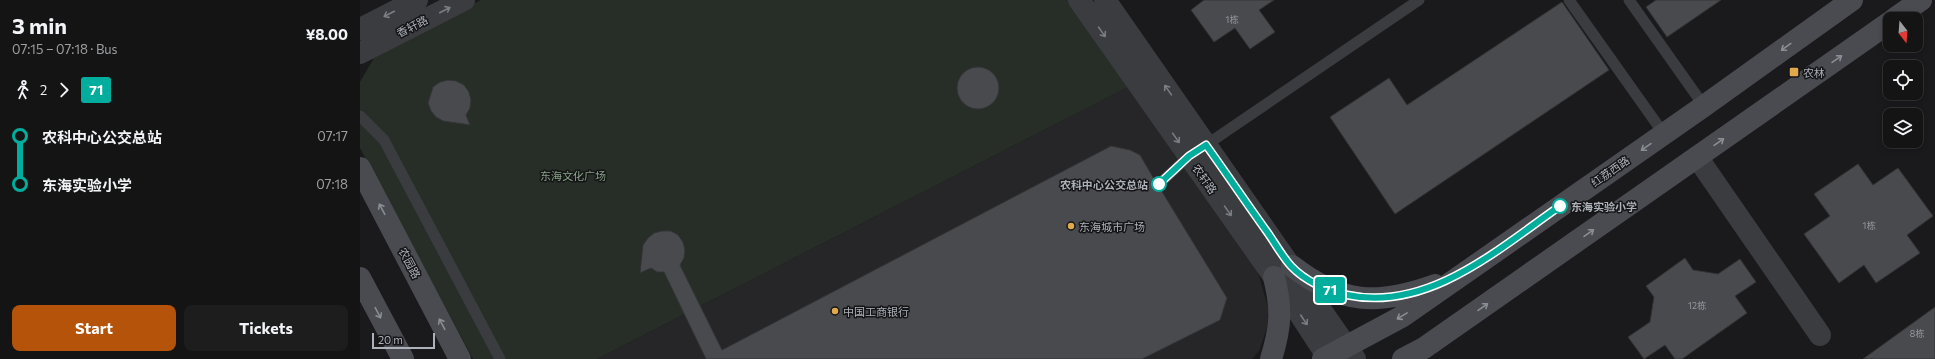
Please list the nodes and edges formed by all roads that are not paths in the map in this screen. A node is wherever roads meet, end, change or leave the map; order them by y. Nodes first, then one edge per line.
1 (417, 0) edge
2 (464, 0) edge
3 (1079, 0) edge
4 (1105, 0) edge
5 (1419, 0) edge
6 (1569, 0) edge
7 (1629, 0) edge
8 (1852, 0) edge
9 (1921, 2) edge
10 (1905, 12) edge
11 (1883, 27) edge
12 (360, 29) edge
13 (360, 52) edge
14 (1704, 106) junction
15 (360, 116) edge
16 (1664, 134) junction
17 (1198, 150) junction
18 (1696, 157) junction
19 (360, 168) edge
20 (1159, 184) dead end
21 (1469, 270) junction
22 (1283, 272) junction
23 (360, 278) edge
24 (1462, 322) junction
25 (1820, 335) dead end
26 (1351, 353) edge
27 (1327, 358) edge
28 (403, 359) edge
29 (460, 359) edge
30 (500, 359) edge
31 (1271, 359) edge
32 (1403, 359) edge
33 (1434, 359) edge

1 -> 12 street, 香轩路
13 -> 2 street, 香轩路
3 -> 17 street, 农轩路
17 -> 4 street, 农轩路
5 - 17 lane
6 - 16 lane
7 - 14 lane
8 -> 14 main road, 红荔西路
9 - 10 main road
18 -> 11 main road
14 - 16 main road, 红荔西路
15 - 30 lane
16 -> 21 main road, 红荔西路
17 - 20 lane
17 - 22 street, 农轩路
24 -> 18 main road
18 - 25 street
29 -> 19 main road, 农园路
21 - 22 main road
21 -> 26 main road, 红荔西路
22 - 26 street, 农轩路
22 -> 27 street, 农轩路
22 - 31 main road
23 -> 28 main road
24 - 32 main road
24 - 33 main road
26 - 27 main road, 红荔西路

